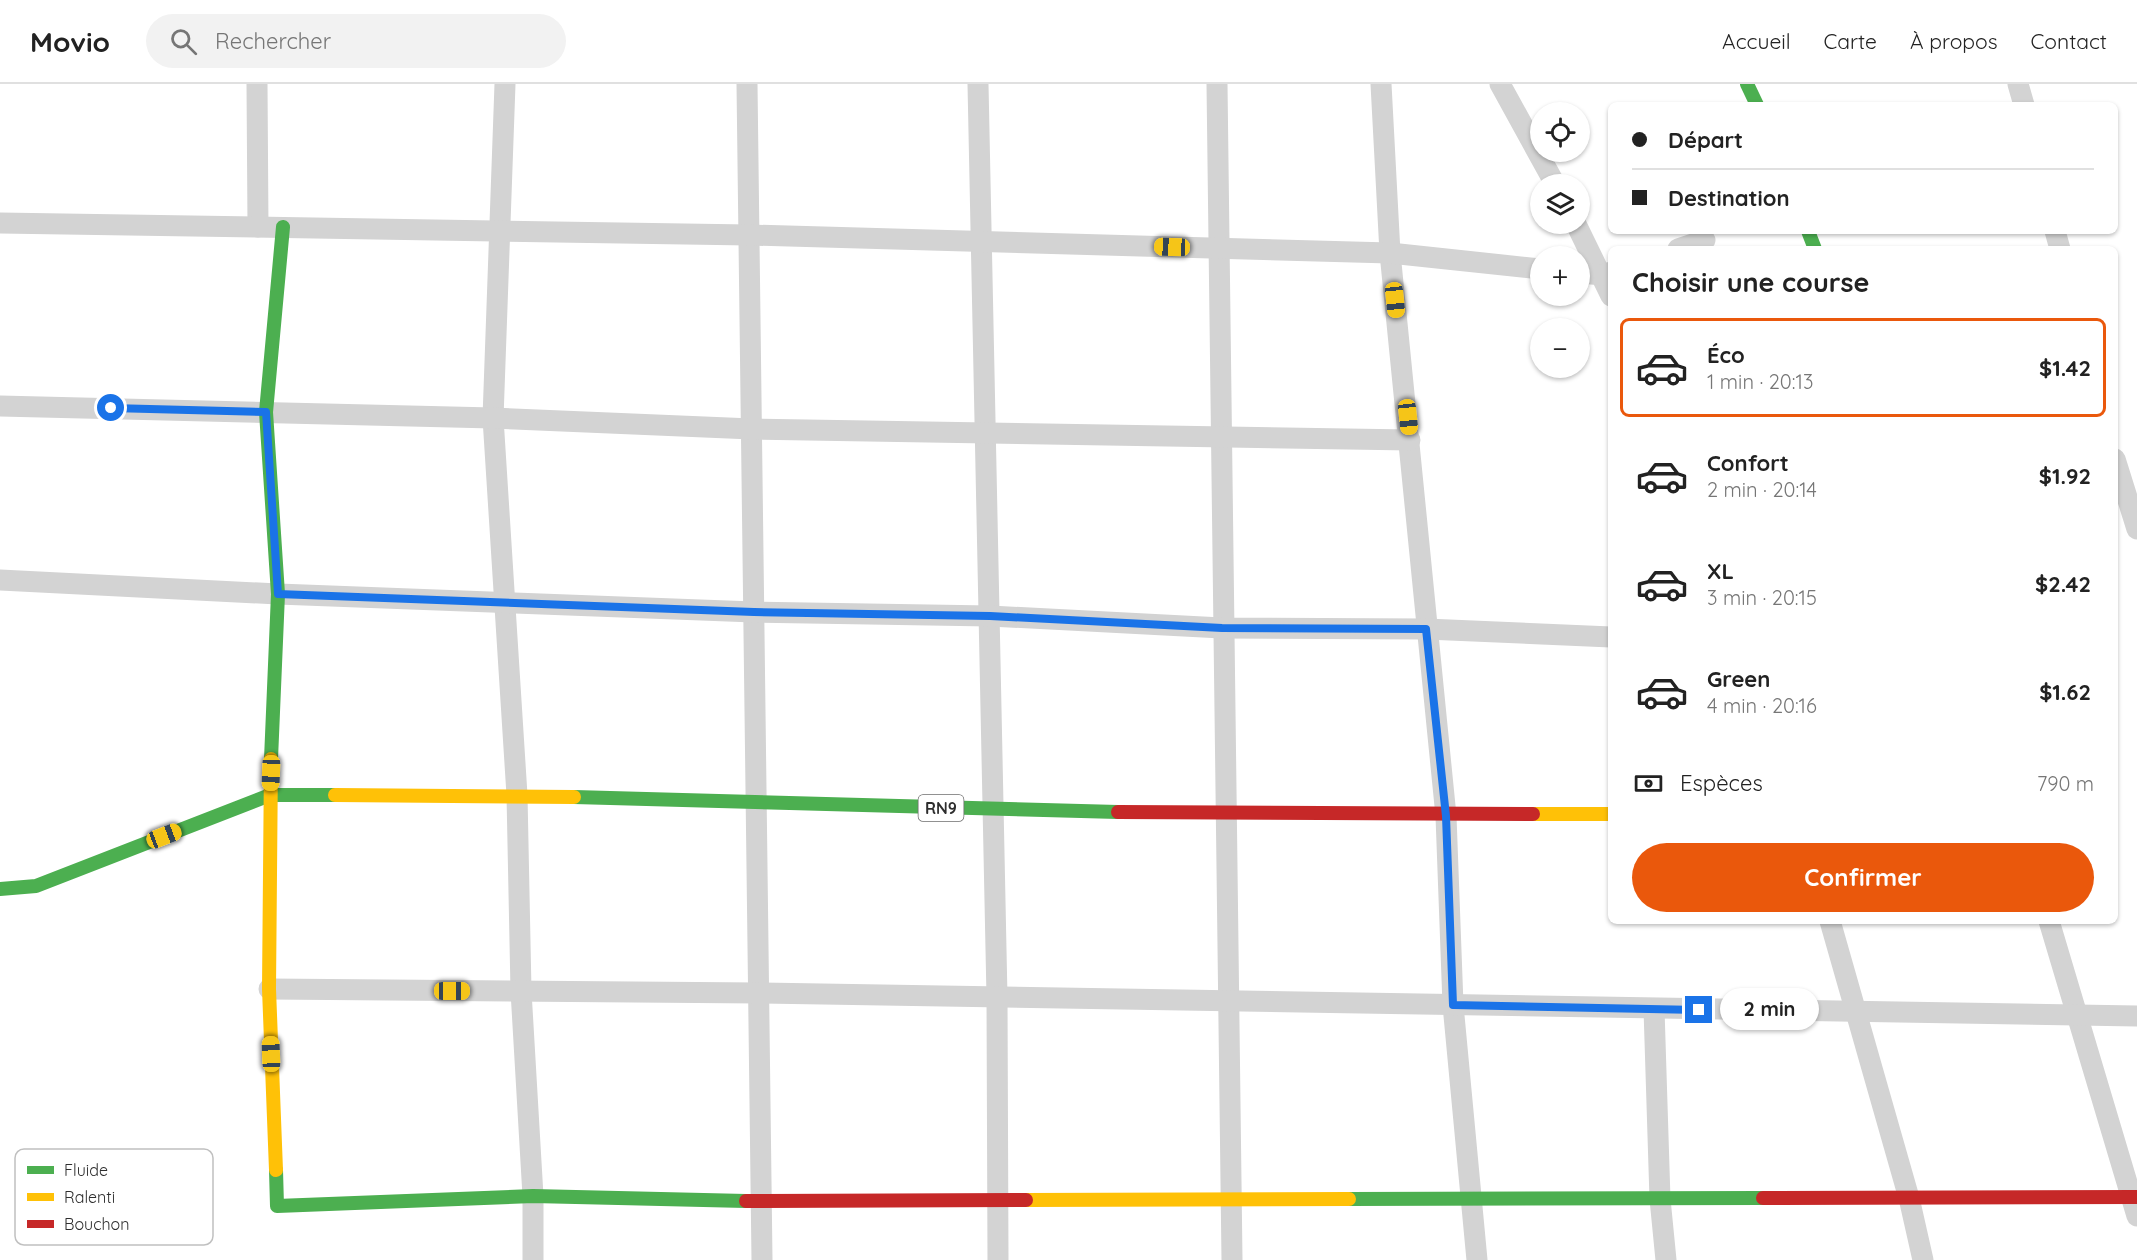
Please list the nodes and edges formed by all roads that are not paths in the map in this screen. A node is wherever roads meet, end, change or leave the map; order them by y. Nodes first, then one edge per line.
1 (256, 84) edge
2 (506, 84) edge
3 (747, 84) edge
4 (978, 84) edge
5 (1217, 84) edge
6 (1381, 84) edge
7 (1500, 84) edge
8 (1747, 84) edge
9 (2018, 84) edge
10 (1756, 102) edge
11 (2023, 102) edge
12 (1550, 174) edge
13 (0, 223) edge
14 (258, 227) junction
15 (283, 227) junction
16 (498, 231) junction
17 (1582, 234) edge
18 (749, 235) junction
19 (1705, 240) dead end
20 (984, 241) junction
21 (1687, 246) edge
22 (1219, 248) junction
23 (1390, 253) junction
24 (1530, 267) edge
25 (1590, 273) edge
26 (1607, 274) edge
27 (0, 406) edge
28 (266, 412) junction
29 (493, 418) junction
30 (752, 429) junction
31 (988, 434) junction
32 (1222, 436) junction
33 (1410, 440) junction
34 (2118, 469) edge
35 (2137, 529) edge
36 (0, 580) edge
37 (278, 594) junction
38 (505, 601) junction
39 (754, 612) junction
40 (990, 616) junction
41 (1222, 628) junction
42 (1426, 629) junction
43 (1608, 638) edge
44 (270, 795) junction
45 (517, 795) junction
46 (756, 804) junction
47 (992, 809) junction
48 (1227, 814) junction
49 (1608, 814) edge
50 (1446, 816) junction
51 (0, 889) edge
52 (1831, 924) edge
53 (2050, 924) edge
54 (268, 989) junction
55 (521, 991) junction
56 (759, 993) junction
57 (997, 997) junction
58 (1229, 1001) junction
59 (1453, 1005) junction
60 (1654, 1009) junction
61 (1857, 1013) junction
62 (2137, 1016) edge
63 (2078, 1017) junction
64 (533, 1196) junction
65 (998, 1198) junction
66 (1233, 1198) junction
67 (1909, 1198) junction
68 (1471, 1199) junction
69 (1660, 1199) junction
70 (762, 1200) junction
71 (2136, 1204) edge
72 (533, 1260) edge
73 (762, 1260) edge
74 (998, 1260) edge
75 (1232, 1260) edge
76 (1477, 1260) edge
77 (1666, 1260) edge
78 (1923, 1260) edge

1 - 14 street
2 - 16 street
3 - 18 street
4 - 20 street
5 - 22 street
6 - 23 street
7 - 12 street
8 - 10 street
9 - 11 street
13 - 14 street
14 - 15 street
15 - 16 street
15 - 28 street
16 - 18 street
16 - 29 street
17 - 26 street
18 - 20 street
18 - 30 street
19 - 21 street
20 - 22 street
20 - 31 street
22 - 23 street
22 - 32 street
23 - 24 street
23 - 33 street
25 - 26 street
27 - 28 street
28 - 29 street
28 - 37 street
29 - 30 street
29 - 38 street
30 - 31 street
30 - 39 street
31 - 32 street
31 - 40 street
32 - 33 street
32 - 41 street
33 - 42 street
34 - 35 street
36 - 37 street
37 - 38 street
37 - 44 street
38 - 39 street
38 - 45 street
39 - 40 street
39 - 46 street
40 - 41 street
40 - 47 street
41 - 42 street
41 - 48 street
42 - 43 street
42 - 50 street
44 - 45 street, RN9
44 - 51 street, RN9
44 - 54 street
45 - 46 street, RN9
45 - 55 street
46 - 47 street, RN9
46 - 56 street
47 - 48 street, RN9
47 - 57 street
48 - 50 street, RN9
48 - 58 street
49 - 50 street, RN9
50 - 59 street
52 - 61 street
53 - 63 street
54 - 55 street
54 - 64 street
55 - 56 street
55 - 64 street
56 - 57 street
56 - 70 street
57 - 58 street
57 - 65 street
58 - 59 street
58 - 66 street
59 - 60 street
59 - 68 street
60 - 61 street
60 - 69 street
61 - 63 street
61 - 67 street
62 - 63 street
63 - 71 street
64 - 70 street
64 - 72 street
65 - 66 street
65 - 70 street
65 - 74 street
66 - 68 street
66 - 75 street
67 - 69 street
67 - 71 street
67 - 78 street
68 - 69 street
68 - 76 street
69 - 77 street
70 - 73 street

